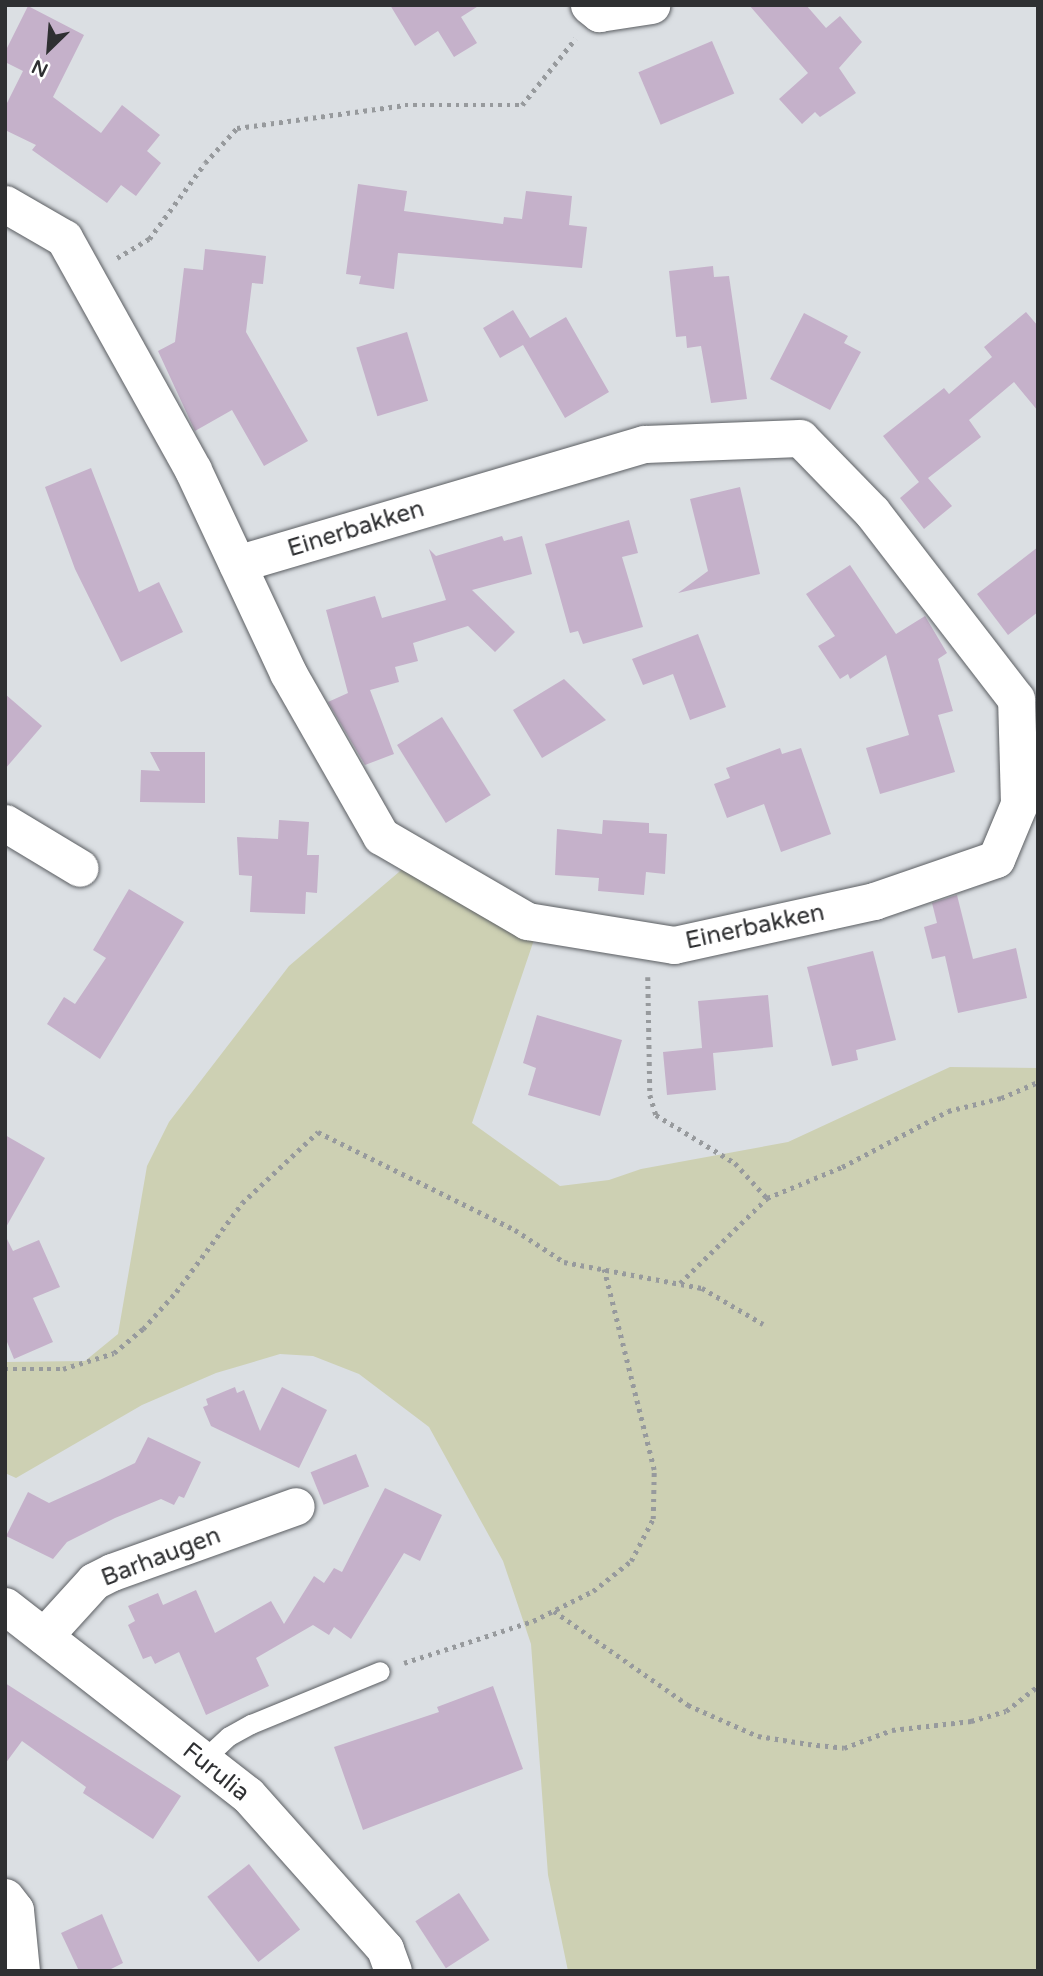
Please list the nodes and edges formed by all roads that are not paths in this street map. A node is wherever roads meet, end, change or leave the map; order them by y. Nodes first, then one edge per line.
1 (651, 5) edge
2 (594, 9) edge
3 (5, 204) edge
4 (237, 564) junction
5 (1027, 698) edge
6 (5, 823) edge
7 (80, 868) dead end
8 (296, 1506) dead end
9 (5, 1606) edge
10 (44, 1636) junction
11 (380, 1671) road end
12 (204, 1760) junction
13 (5, 1897) edge
14 (21, 1971) edge
15 (393, 1971) edge

1 - 2 street
3 - 4 street, Einerbakken
4 - 5 street, Einerbakken
4 - 5 street, Einerbakken
6 - 7 street
8 - 10 street, Barhaugen
9 - 10 street, Furulia
10 - 12 street, Furulia
11 - 12 lane
12 - 15 street, Furulia
13 - 14 street

